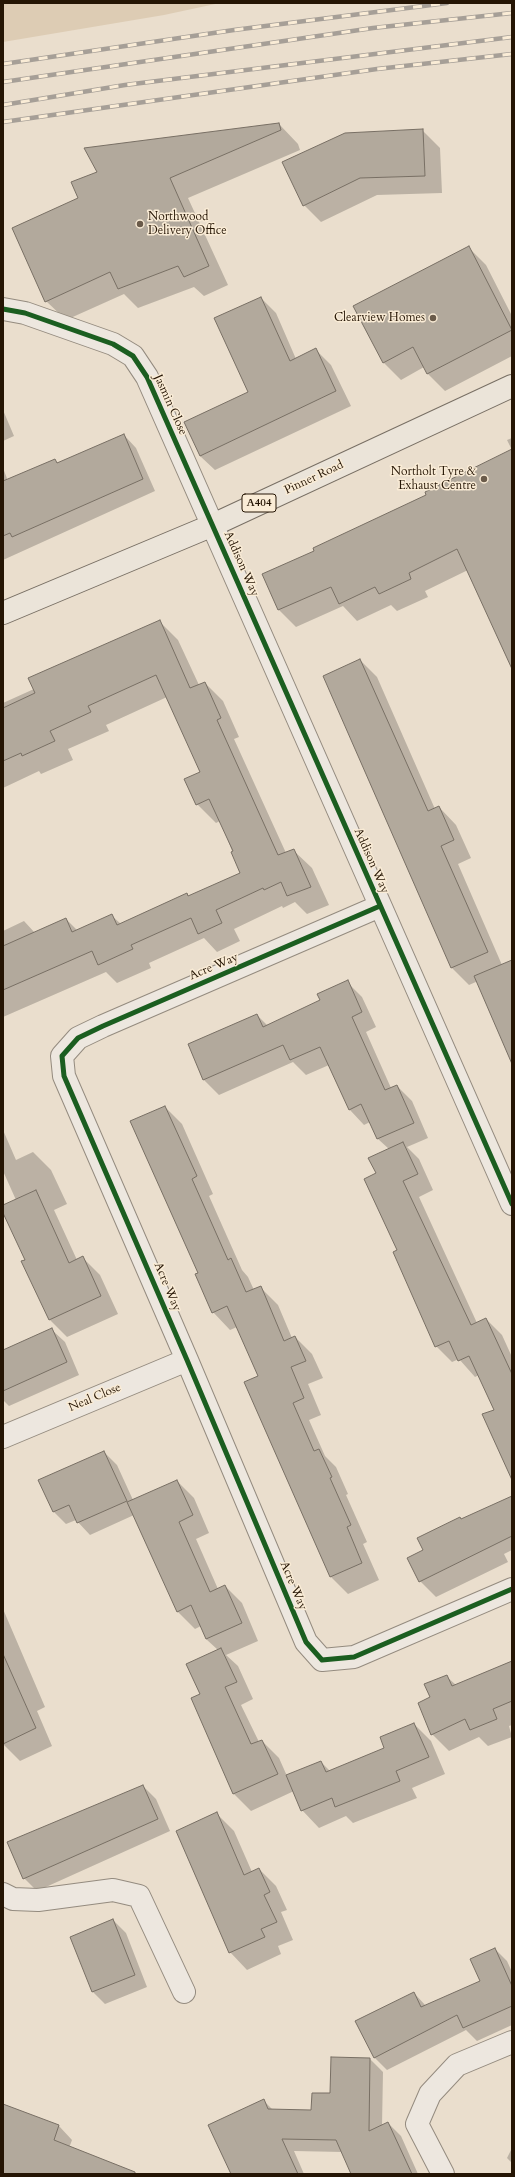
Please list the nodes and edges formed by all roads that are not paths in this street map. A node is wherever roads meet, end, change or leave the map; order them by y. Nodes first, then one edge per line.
1 (3, 309) edge
2 (512, 386) edge
3 (213, 525) junction
4 (3, 613) edge
5 (380, 906) junction
6 (512, 1204) edge
7 (187, 1360) junction
8 (3, 1437) edge
9 (512, 1589) edge
10 (3, 1894) edge
11 (184, 1992) dead end
12 (512, 2042) edge
13 (442, 2174) edge

1 - 3 street, Jasmin Close
2 - 3 main road, Pinner Road / A404
3 - 4 main road, Pinner Road / A404
3 - 5 street, Addison Way
5 - 6 street, Addison Way
5 - 7 street, Acre Way
7 - 8 street, Neal Close
7 - 9 street, Acre Way
10 - 11 street
12 - 13 street

